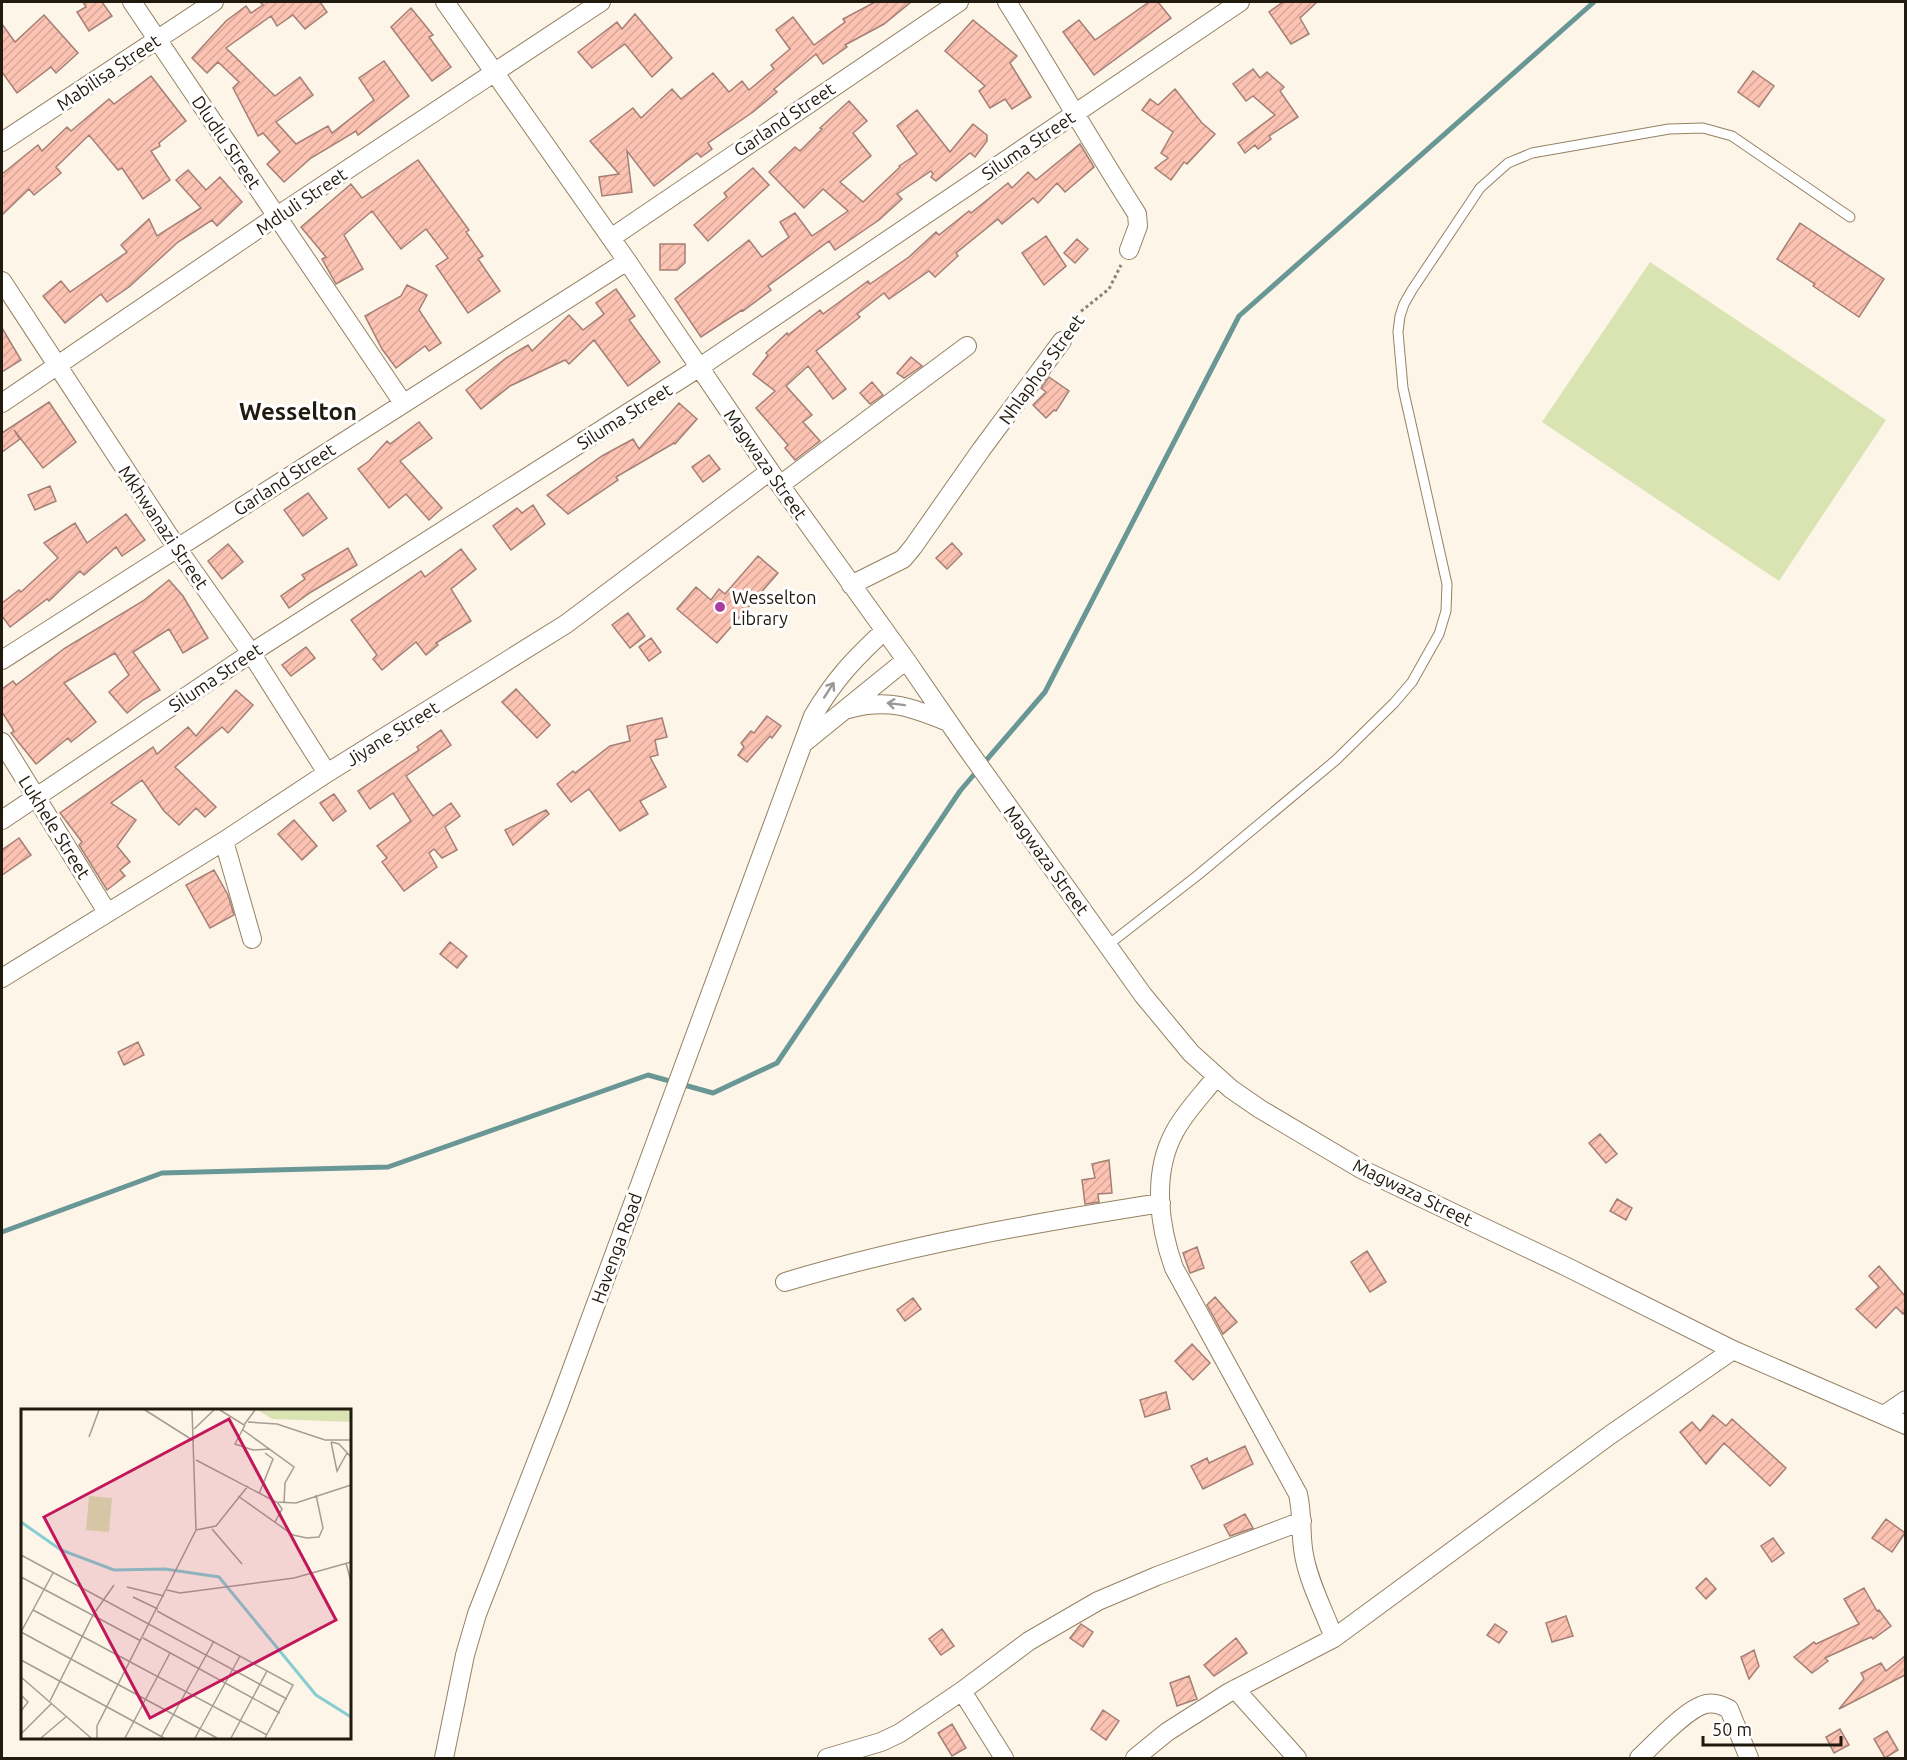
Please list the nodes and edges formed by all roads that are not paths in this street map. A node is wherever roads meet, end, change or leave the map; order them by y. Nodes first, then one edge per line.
1 (132, 2) edge
2 (214, 2) edge
3 (445, 2) edge
4 (601, 2) edge
5 (959, 2) edge
6 (1007, 2) edge
7 (1240, 2) edge
8 (157, 39) junction
9 (495, 73) junction
10 (1076, 113) junction
11 (2, 142) edge
12 (278, 216) junction
13 (1850, 217) dead end
14 (611, 238) junction
15 (1129, 250) road end
16 (627, 261) junction
17 (2, 281) edge
18 (1062, 341) road end
19 (967, 346) dead end
20 (57, 365) junction
21 (700, 368) junction
22 (2, 403) edge
23 (403, 403) junction
24 (775, 478) junction
25 (177, 548) junction
26 (851, 585) junction
27 (884, 630) junction
28 (251, 653) junction
29 (2, 660) edge
30 (906, 660) junction
31 (842, 711) junction
32 (948, 722) junction
33 (2, 742) edge
34 (805, 742) junction
35 (327, 773) junction
36 (37, 797) junction
37 (2, 820) edge
38 (224, 841) junction
39 (107, 912) junction
40 (252, 939) dead end
41 (1108, 945) junction
42 (2, 978) edge
43 (1216, 1077) junction
44 (1161, 1203) junction
45 (785, 1282) dead end
46 (1733, 1350) junction
47 (1905, 1400) edge
48 (1884, 1415) junction
49 (1905, 1425) edge
50 (1302, 1521) junction
51 (1335, 1638) junction
52 (1235, 1689) junction
53 (962, 1691) junction
54 (444, 1758) edge
55 (827, 1758) edge
56 (1004, 1758) edge
57 (1135, 1758) edge
58 (1298, 1758) edge
59 (1639, 1758) edge
60 (1749, 1758) edge

1 - 8 street, Dludlu Street
2 - 8 street, Mabilisa Street
3 - 9 street, Magwaza Street
4 - 9 street, Mdluli Street
5 - 14 street, Garland Street
6 - 10 street
7 - 10 street, Siluma Street
8 - 11 street, Mabilisa Street
8 - 12 street, Dludlu Street
9 - 12 street, Mdluli Street
9 - 14 street, Magwaza Street
10 - 15 street
10 - 21 street, Siluma Street
12 - 20 street, Mdluli Street
12 - 23 street, Dludlu Street
13 - 41 lane
14 - 16 street, Magwaza Street
16 - 21 street, Magwaza Street
16 - 23 street, Garland Street
17 - 20 street, Mkhwanazi Street
18 - 26 street, Nhlaphos Street
19 - 24 street, Jiyane Street
20 - 22 street, Mdluli Street
20 - 25 street, Mkhwanazi Street
21 - 24 street, Magwaza Street
21 - 28 street, Siluma Street
23 - 25 street, Garland Street
24 - 26 street, Magwaza Street
24 - 35 street, Jiyane Street
25 - 28 street, Mkhwanazi Street
25 - 29 street, Garland Street
26 - 27 street, Magwaza Street
27 - 30 street, Magwaza Street
34 -> 27 street, Havenga Road
28 - 35 street, Mkhwanazi Street
28 - 36 street, Siluma Street
30 - 31 street, Havenga Road
30 - 32 street, Magwaza Street
32 -> 31 street
31 - 34 street, Havenga Road
32 - 41 street, Magwaza Street
33 - 36 street, Lukhele Street
34 - 54 street, Havenga Road
35 - 38 street, Jiyane Street
36 - 37 street, Siluma Street
36 - 39 street, Lukhele Street
38 - 39 street, Jiyane Street
38 - 40 street
39 - 42 street, Jiyane Street
41 - 43 street, Magwaza Street
43 - 44 street
43 - 46 street, Magwaza Street
44 - 45 street
44 - 50 street
46 - 48 street, Magwaza Street
46 - 51 street
47 - 48 street
48 - 49 street, Magwaza Street
50 - 51 street
50 - 53 street
51 - 52 street
52 - 57 street
52 - 58 street
53 - 55 street
53 - 56 street
59 - 60 street

